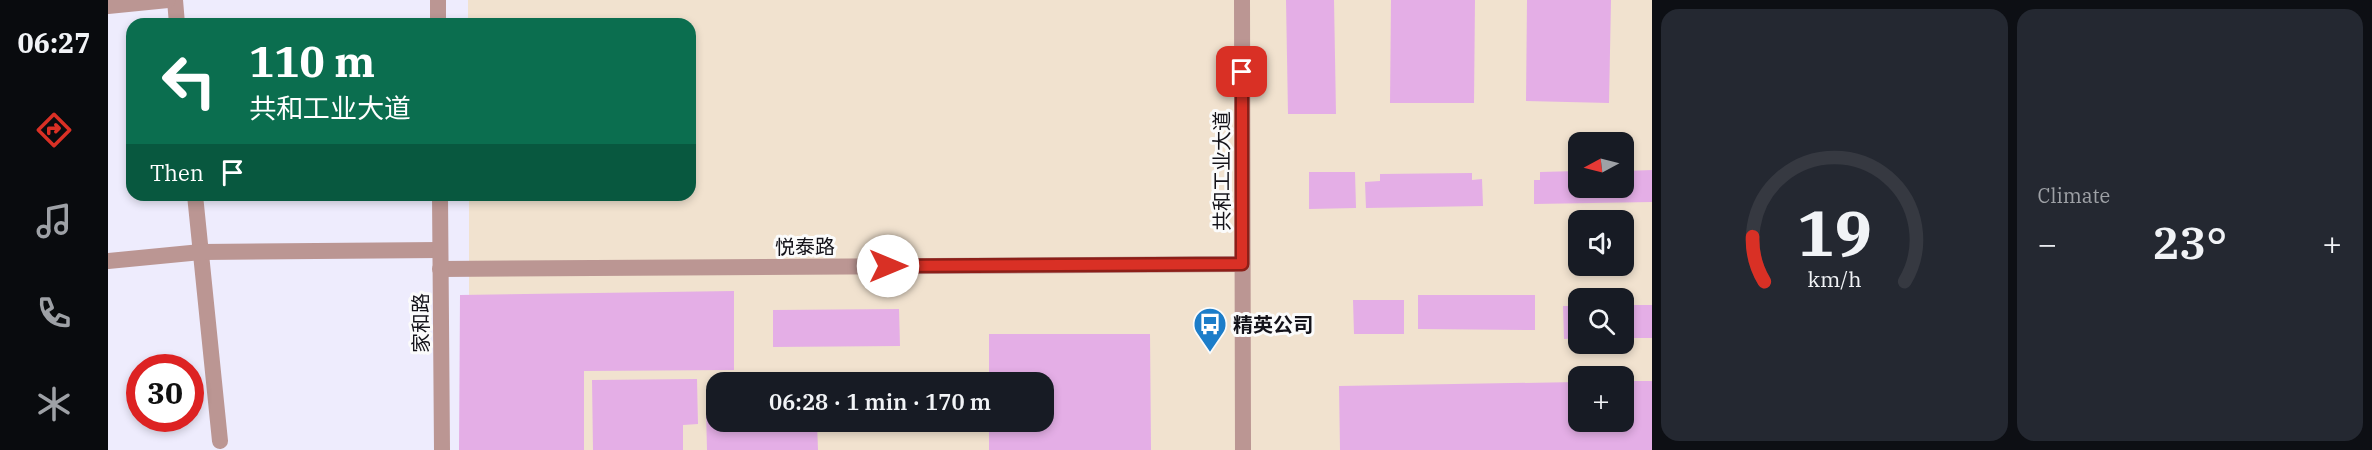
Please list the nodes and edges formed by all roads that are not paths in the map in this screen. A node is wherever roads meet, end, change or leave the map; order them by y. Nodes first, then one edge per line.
1 (168, 0) edge
2 (175, 0) edge
3 (438, 0) edge
4 (1242, 0) edge
5 (108, 6) edge
6 (176, 18) edge
7 (438, 18) edge
8 (196, 201) edge
9 (440, 201) edge
10 (440, 250) junction
11 (201, 252) junction
12 (108, 261) edge
13 (1242, 264) junction
14 (440, 269) junction
15 (220, 441) dead end
16 (442, 450) edge
17 (1243, 450) edge

1 - 5 street
2 - 6 street
3 - 7 street
4 - 13 street, 共和工业大道
8 - 11 street
9 - 10 street, 家和路
10 - 11 street
10 - 14 street, 家和路
11 - 12 street
11 - 15 street
13 - 14 street, 悦泰路
13 - 17 street, 共和工业大道
14 - 16 street, 家和路

